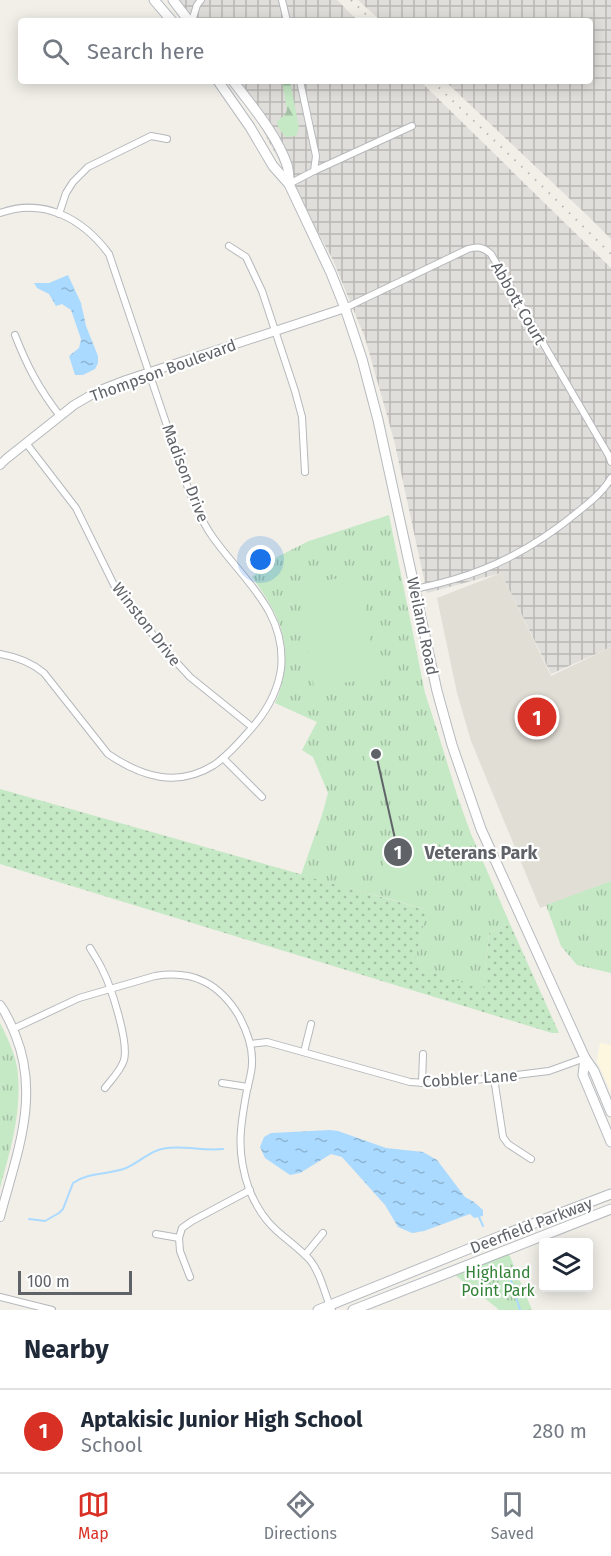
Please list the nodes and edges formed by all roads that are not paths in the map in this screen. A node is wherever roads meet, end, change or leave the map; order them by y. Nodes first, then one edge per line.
1 (154, 0) edge
2 (175, 0) edge
3 (201, 0) edge
4 (282, 0) edge
5 (169, 18) edge
6 (188, 18) edge
7 (191, 18) edge
8 (286, 18) edge
9 (220, 84) edge
10 (235, 84) edge
11 (301, 84) edge
12 (412, 126) dead end
13 (167, 139) dead end
14 (314, 171) junction
15 (289, 184) junction
16 (0, 213) edge
17 (59, 214) junction
18 (229, 246) dead end
19 (345, 308) junction
20 (275, 331) junction
21 (15, 335) dead end
22 (150, 372) junction
23 (60, 416) junction
24 (26, 443) junction
25 (611, 462) edge
26 (0, 465) edge
27 (305, 472) dead end
28 (611, 478) edge
29 (415, 589) junction
30 (0, 654) edge
31 (252, 727) junction
32 (223, 758) junction
33 (262, 797) dead end
34 (90, 948) dead end
35 (110, 990) junction
36 (0, 1005) edge
37 (311, 1024) dead end
38 (13, 1029) junction
39 (250, 1044) junction
40 (304, 1052) junction
41 (423, 1054) dead end
42 (585, 1058) junction
43 (495, 1078) junction
44 (222, 1083) dead end
45 (422, 1083) junction
46 (248, 1087) junction
47 (105, 1088) dead end
48 (611, 1112) edge
49 (611, 1142) edge
50 (531, 1159) dead end
51 (250, 1190) junction
52 (611, 1194) edge
53 (611, 1209) edge
54 (0, 1217) edge
55 (323, 1233) dead end
56 (156, 1234) dead end
57 (179, 1238) junction
58 (305, 1255) junction
59 (190, 1277) dead end
60 (0, 1297) edge
61 (331, 1308) edge
62 (52, 1310) edge
63 (318, 1310) edge
64 (354, 1310) edge

1 - 5 main road
2 - 6 main road
3 - 7 street
4 - 8 street
9 - 15 main road
10 - 15 main road
11 - 14 street
12 - 14 street
13 - 17 street
14 - 15 street
15 - 19 main road, Weiland Road
16 - 17 street, Madison Drive
17 - 22 street, Madison Drive
18 - 20 street
19 - 20 street, Thompson Boulevard
19 - 25 street, Abbott Court
19 - 29 main road, Weiland Road
20 - 22 street, Thompson Boulevard
20 - 27 street
21 - 23 street
22 - 23 street, Thompson Boulevard
22 - 31 street, Madison Drive
23 - 24 street, Thompson Boulevard
24 - 26 street, Thompson Boulevard
24 - 31 street, Winston Drive
28 - 29 street
29 - 42 main road, Weiland Road
30 - 32 street, Madison Drive
31 - 32 street, Madison Drive
32 - 33 street
34 - 35 street
35 - 38 street
35 - 39 street
35 - 47 street
36 - 38 street
37 - 40 street
38 - 54 street
39 - 40 street, Cobbler Lane
39 - 46 street
40 - 45 street, Cobbler Lane
41 - 45 street
42 - 43 street, Cobbler Lane
42 - 48 main road, Weiland Road
42 - 49 main road, Weiland Road
43 - 45 street, Cobbler Lane
43 - 50 street
44 - 46 street
46 - 51 street
51 - 57 street
51 - 58 street
52 - 61 main road, Deerfield Parkway
53 - 64 main road, Deerfield Parkway
55 - 58 street
56 - 57 street
57 - 59 street
58 - 61 street
60 - 62 street
61 - 63 main road, Deerfield Parkway

